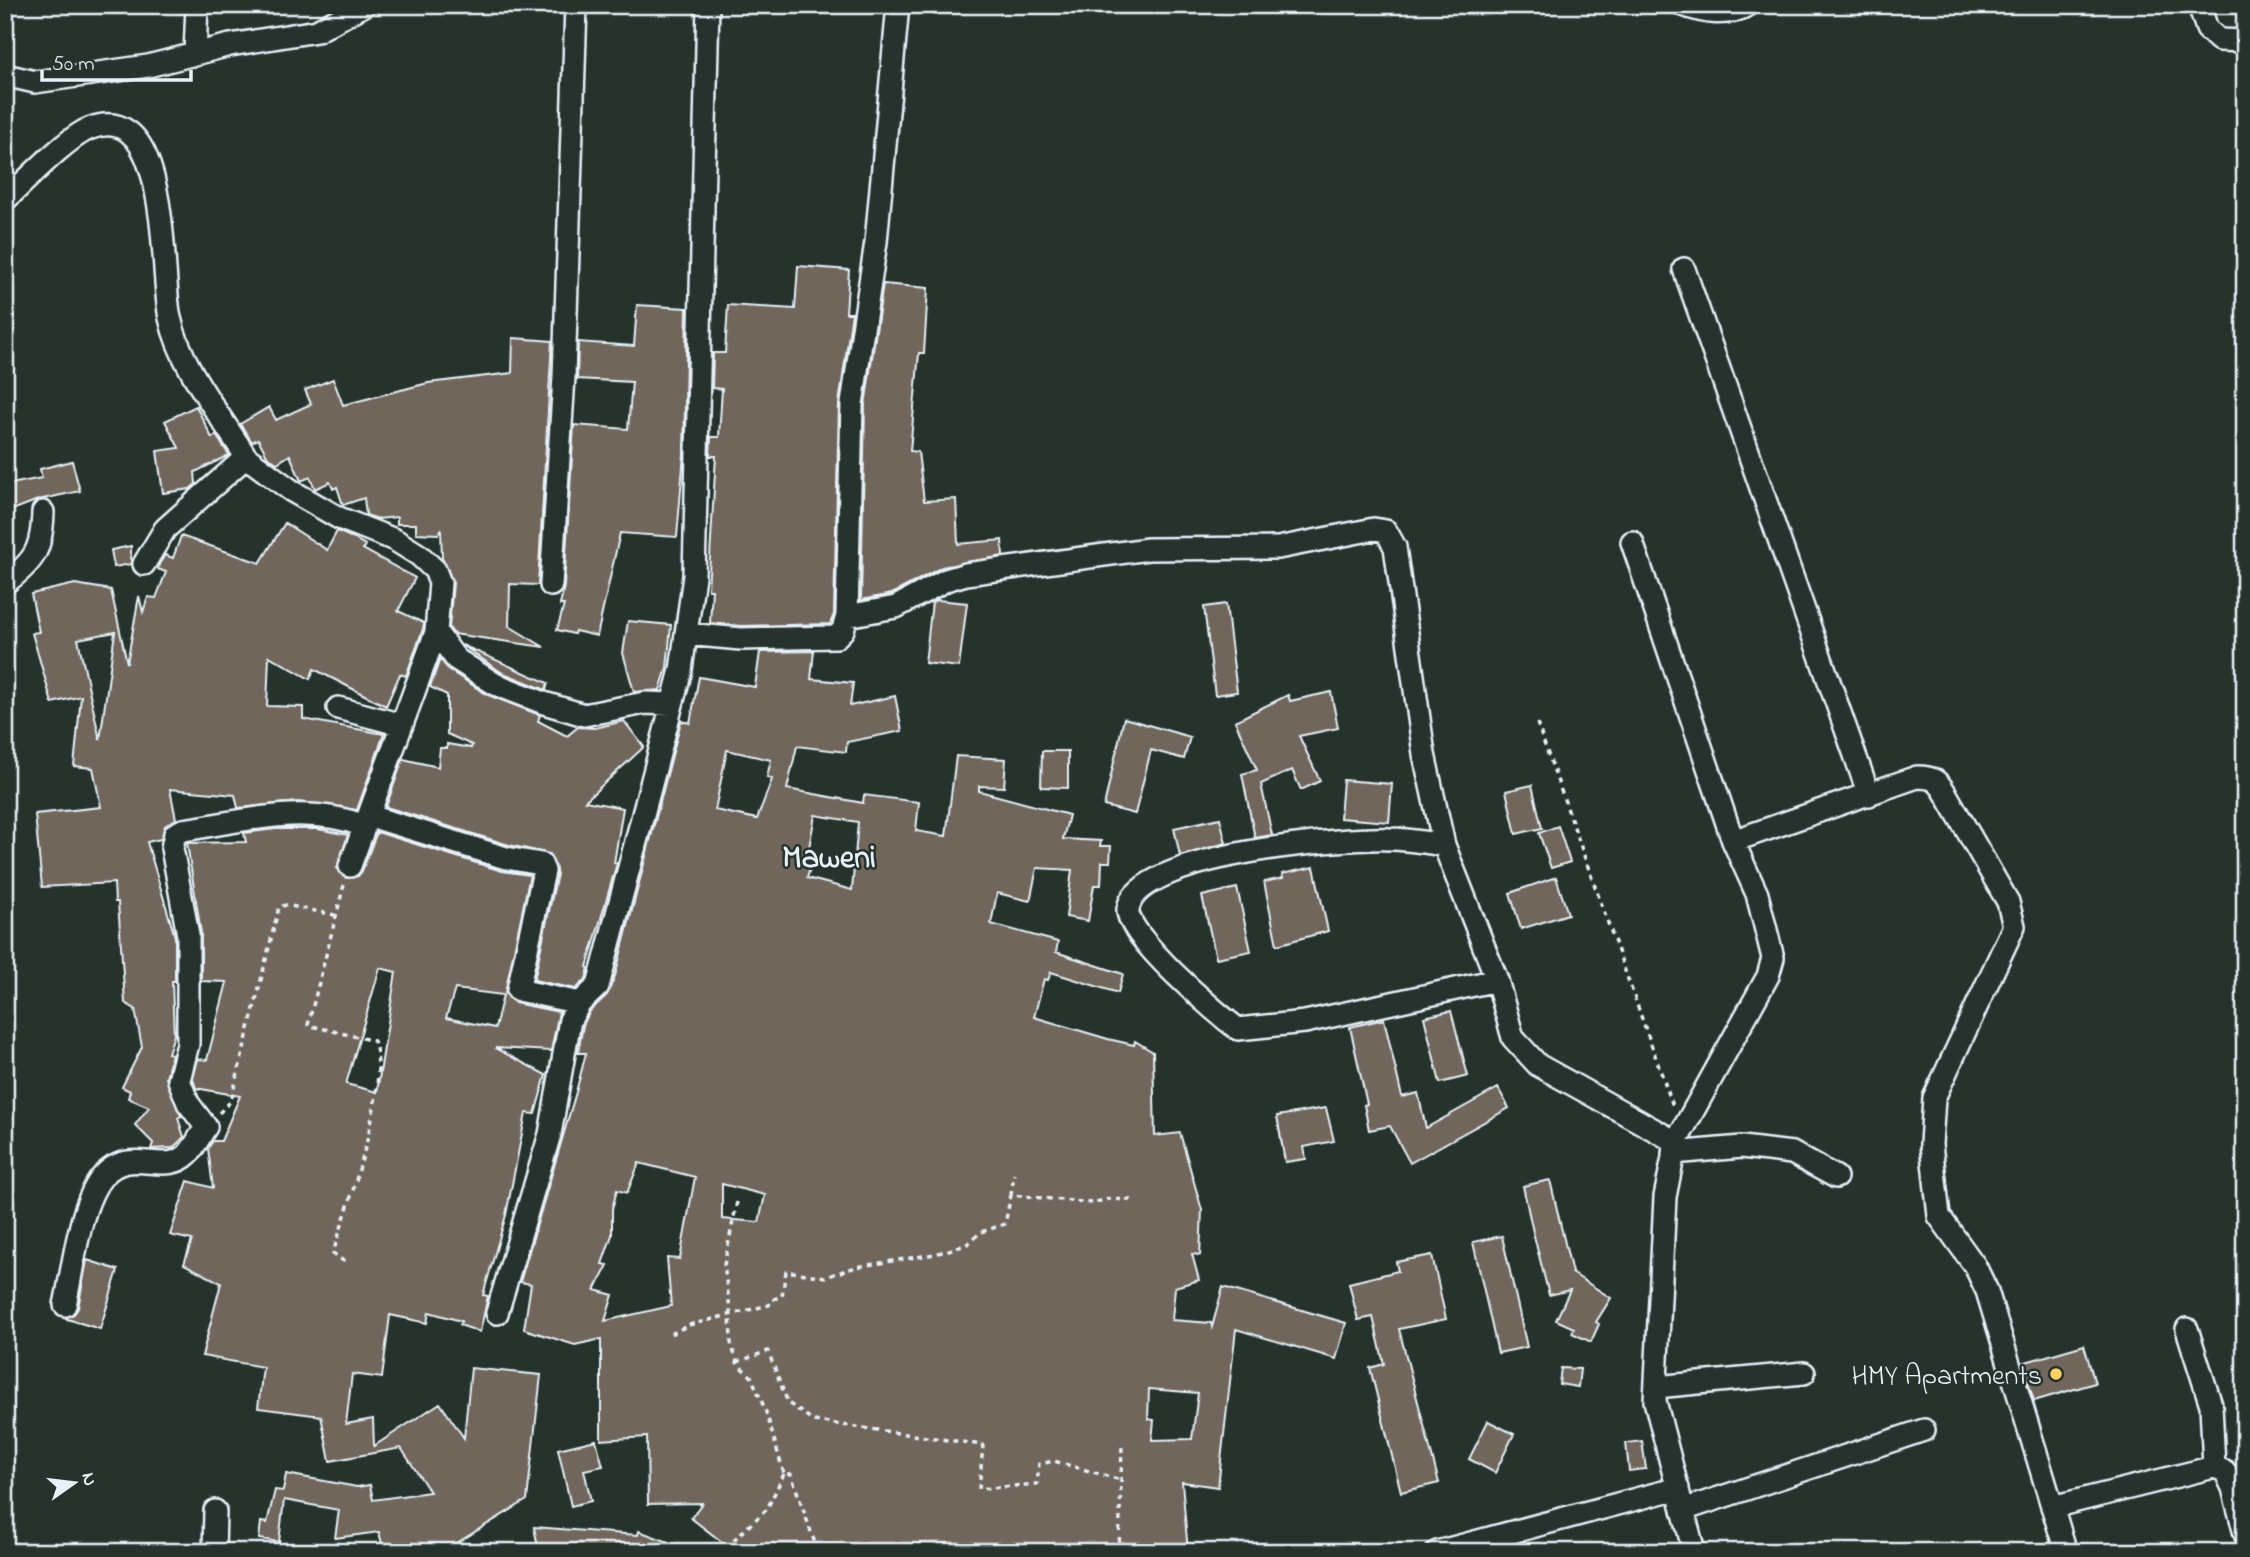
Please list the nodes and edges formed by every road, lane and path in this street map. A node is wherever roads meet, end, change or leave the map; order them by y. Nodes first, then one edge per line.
1 (197, 5) edge
2 (364, 5) edge
3 (576, 5) edge
4 (708, 5) edge
5 (898, 5) edge
6 (1683, 5) edge
7 (1748, 5) edge
8 (2199, 5) edge
9 (2245, 41) edge
10 (195, 55) junction
11 (5, 75) edge
12 (5, 200) edge
13 (1684, 269) dead end
14 (246, 457) junction
15 (43, 512) dead end
16 (1632, 542) dead end
17 (144, 564) dead end
18 (5, 583) edge
19 (551, 585) dead end
20 (847, 616) junction
21 (436, 632) junction
22 (686, 634) junction
23 (671, 704) junction
24 (338, 708) dead end
25 (1537, 723) dead end
26 (402, 725) junction
27 (1869, 795) junction
28 (367, 821) junction
29 (1732, 841) junction
30 (1444, 845) junction
31 (350, 866) joint
32 (335, 915) junction
33 (1497, 980) junction
34 (580, 1003) junction
35 (206, 1127) junction
36 (1677, 1142) junction
37 (1014, 1174) dead end
38 (1836, 1177) dead end
39 (1012, 1195) junction
40 (1134, 1200) dead end
41 (737, 1202) dead end
42 (346, 1263) dead end
43 (65, 1305) dead end
44 (498, 1313) dead end
45 (730, 1316) junction
46 (2187, 1329) dead end
47 (671, 1334) dead end
48 (737, 1362) junction
49 (1804, 1373) dead end
50 (1656, 1387) junction
51 (1924, 1430) dead end
52 (1122, 1445) dead end
53 (2214, 1467) junction
54 (784, 1474) junction
55 (1121, 1479) junction
56 (1678, 1488) junction
57 (2052, 1507) junction
58 (1683, 1510) junction
59 (215, 1511) dead end
60 (2245, 1534) edge
61 (726, 1547) dead end
62 (214, 1552) edge
63 (818, 1552) edge
64 (1119, 1552) edge
65 (1437, 1552) edge
66 (1694, 1552) edge
67 (2066, 1552) edge

1 - 10 street
2 - 10 street
3 - 19 street
4 - 22 street
5 - 20 street
6 - 7 street
8 - 9 street
10 - 11 street
12 - 14 street
13 - 27 street
14 - 17 street
14 - 21 street
15 - 18 street
16 - 29 street
20 - 22 street
20 - 30 street
21 - 23 street
21 - 26 street
22 - 23 street
23 - 34 street
24 - 26 street
25 - 36 path
26 - 28 street
27 - 29 street
27 - 57 street
28 - 31 street
28 - 34 street
28 - 35 street
29 - 36 street
30 - 33 street
30 - 33 street
31 - 32 path
32 - 35 path
32 - 42 path
33 - 36 street
34 - 44 street
35 - 43 street
36 - 38 street
36 - 50 street
37 - 39 path
39 - 40 path
39 - 45 path
41 - 45 path
45 - 47 path
45 - 48 path
46 - 53 street
48 - 54 path
48 - 55 path
49 - 50 street
50 - 56 street
51 - 58 street
52 - 55 path
53 - 57 street
53 - 60 street
54 - 61 path
54 - 63 path
55 - 64 path
56 - 58 street
56 - 65 street
57 - 67 street
58 - 66 street
59 - 62 street

